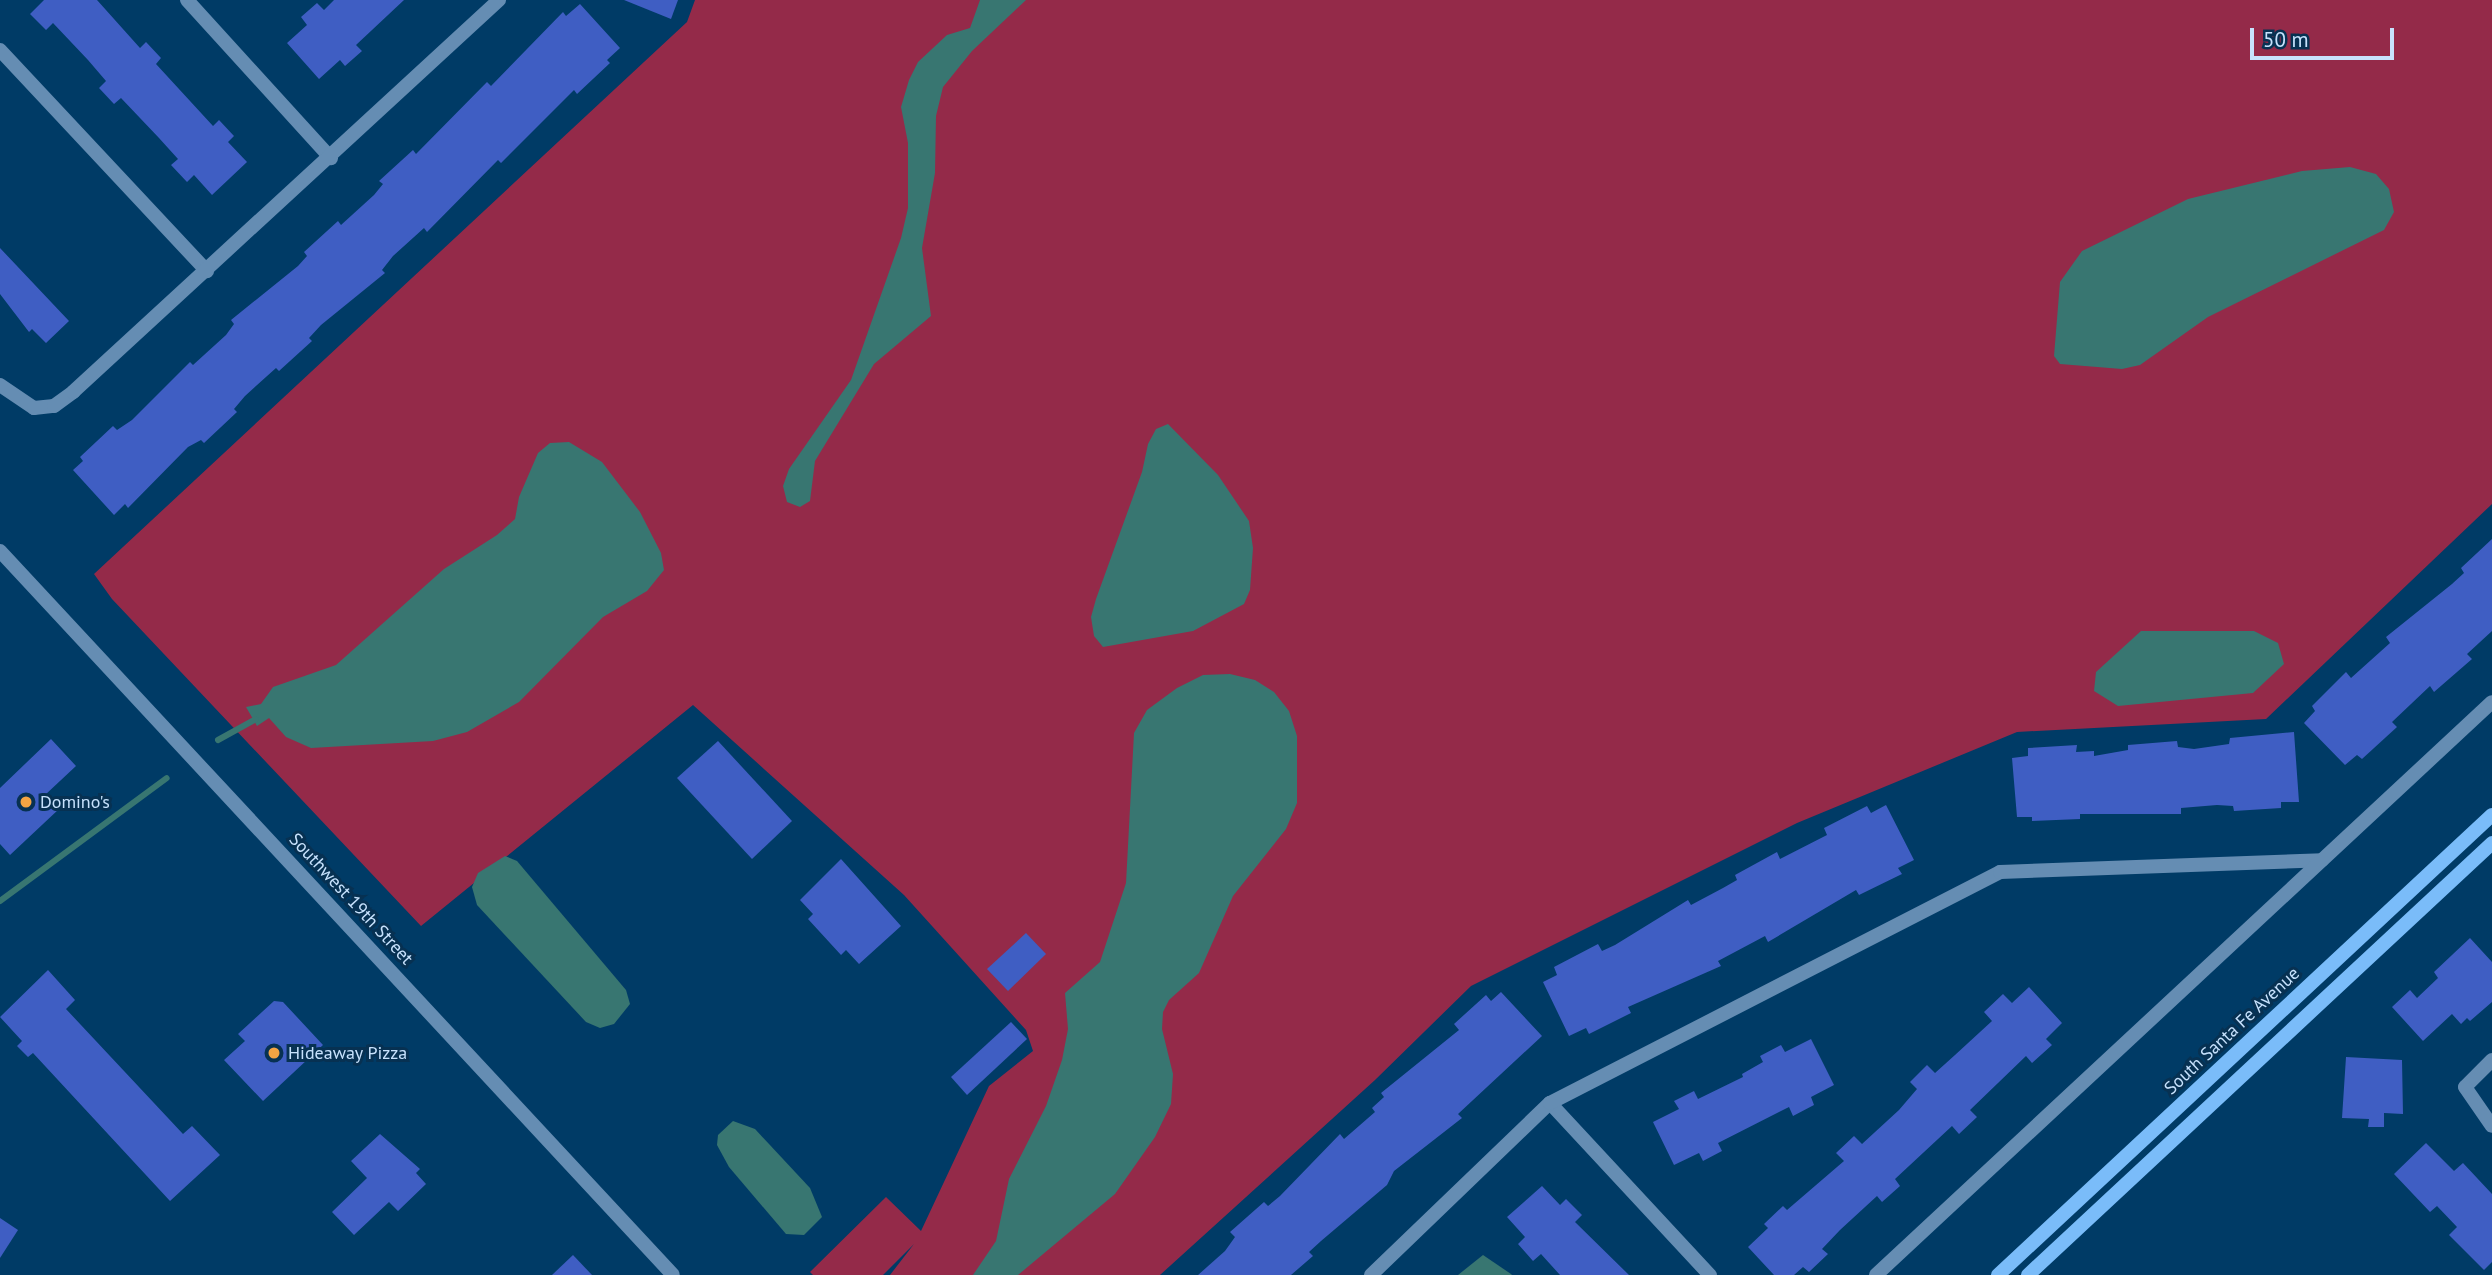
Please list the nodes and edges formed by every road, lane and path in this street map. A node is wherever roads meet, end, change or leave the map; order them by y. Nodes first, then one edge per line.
1 (187, 0) edge
2 (499, 0) edge
3 (0, 50) edge
4 (331, 158) junction
5 (207, 271) junction
6 (0, 385) edge
7 (0, 551) edge
8 (2492, 702) edge
9 (2492, 815) edge
10 (2492, 843) edge
11 (2322, 860) junction
12 (2492, 1060) edge
13 (1550, 1102) junction
14 (2492, 1126) edge
15 (673, 1275) edge
16 (1371, 1275) edge
17 (1710, 1275) edge
18 (1876, 1275) edge
19 (1998, 1275) edge
20 (2028, 1275) edge

1 - 4 street
2 - 4 street
3 - 5 street
4 - 5 street
5 - 6 street
7 - 15 street, Southwest 19th Street
8 - 11 street
9 - 19 main road, South Santa Fe Avenue
10 - 20 main road
11 - 13 street
11 - 18 street
12 - 14 street
13 - 16 street
13 - 17 street

